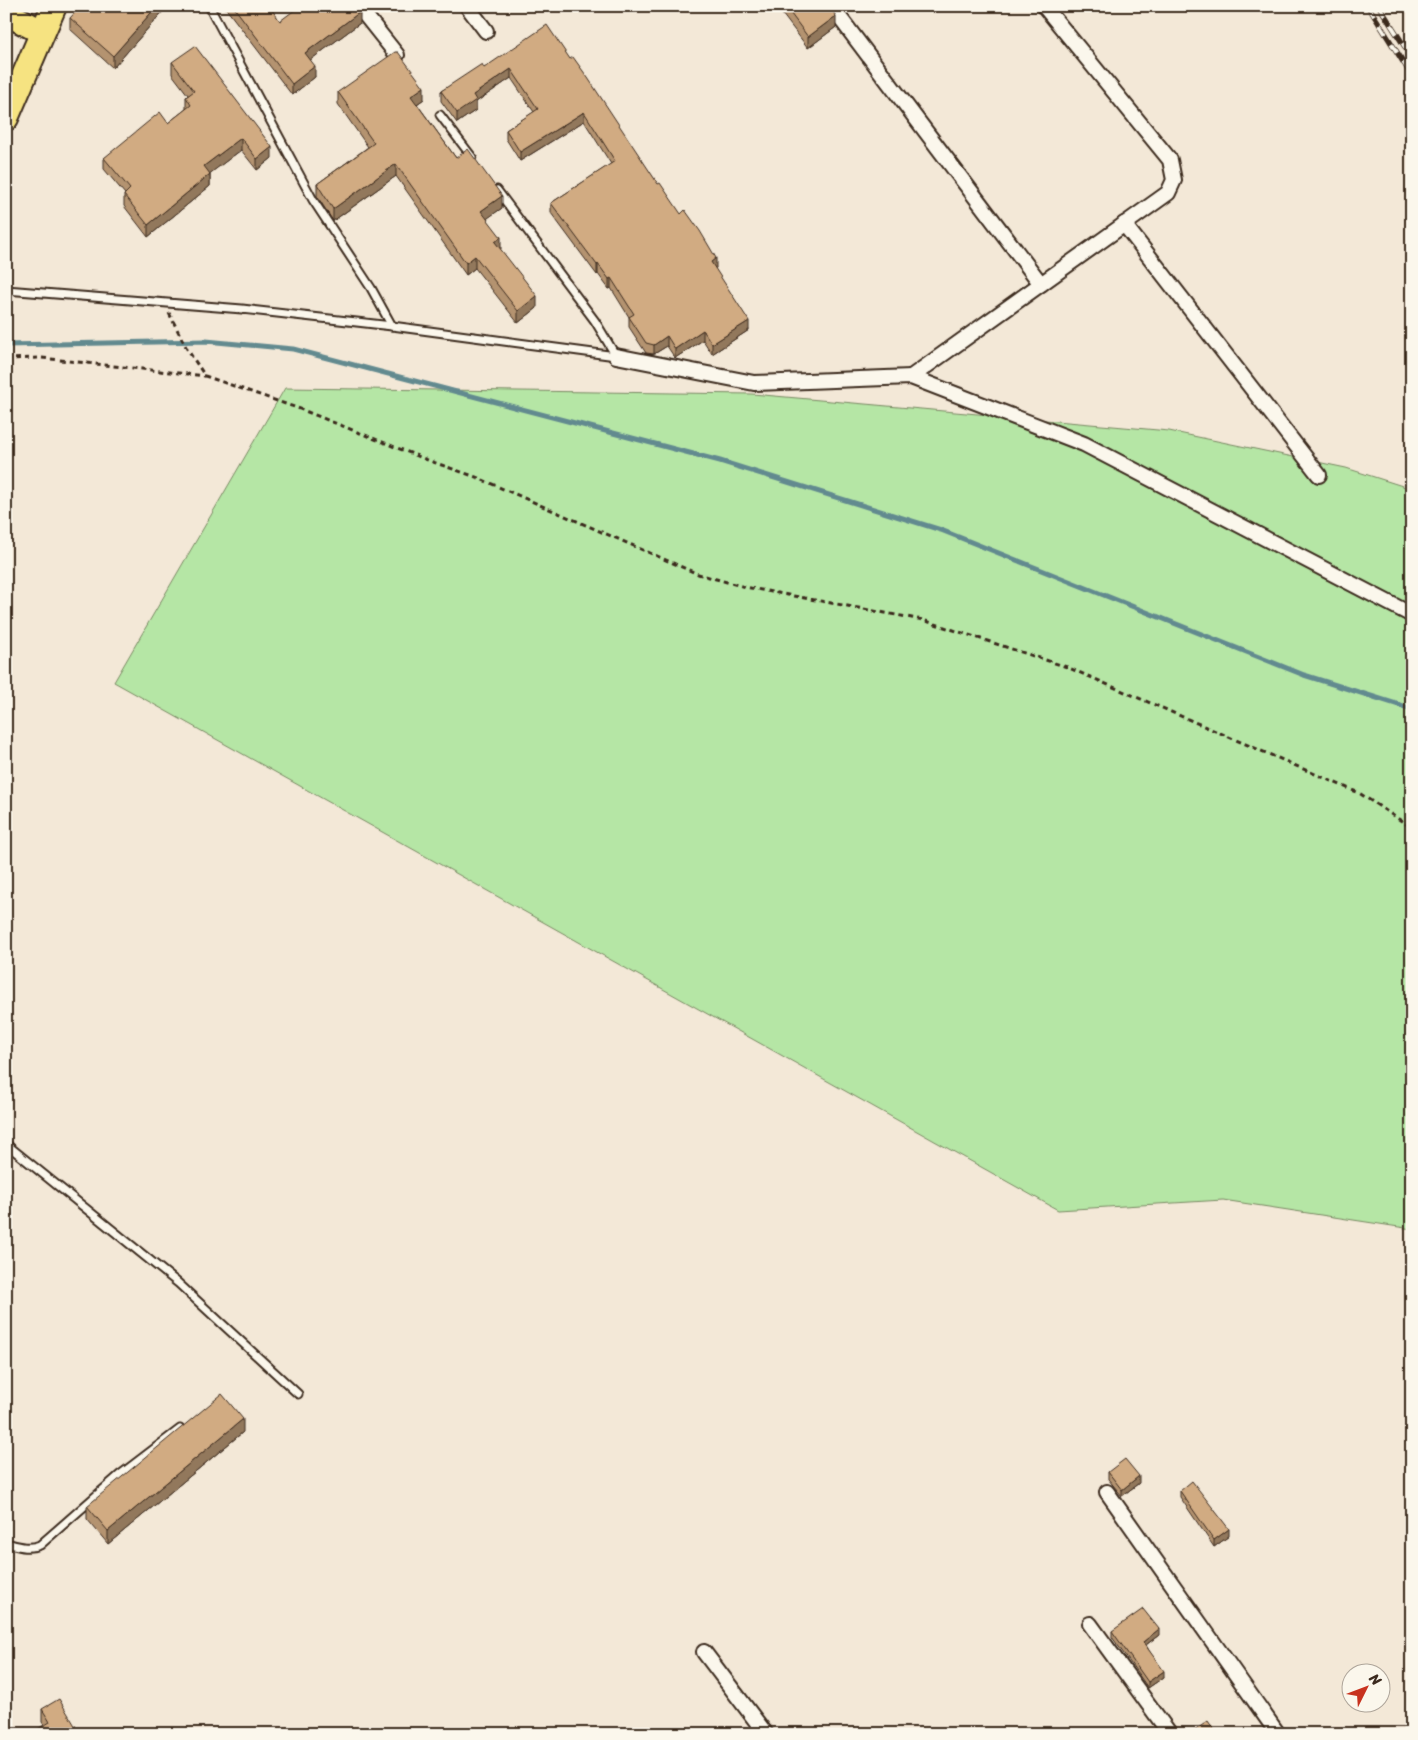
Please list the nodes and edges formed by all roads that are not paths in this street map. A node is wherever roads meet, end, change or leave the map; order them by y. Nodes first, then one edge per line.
1 (209, 6) edge
2 (358, 6) edge
3 (467, 6) edge
4 (832, 6) edge
5 (1044, 6) edge
6 (6, 13) edge
7 (46, 15) edge
8 (486, 32) dead end
9 (397, 55) edge
10 (440, 114) dead end
11 (6, 118) edge
12 (476, 162) edge
13 (494, 186) edge
14 (1124, 224) junction
15 (1041, 284) junction
16 (6, 290) edge
17 (392, 326) junction
18 (616, 356) junction
19 (912, 378) junction
20 (1319, 475) dead end
21 (1412, 615) edge
22 (6, 1144) edge
23 (298, 1394) dead end
24 (190, 1422) edge
25 (1107, 1492) dead end
26 (6, 1543) edge
27 (1090, 1624) dead end
28 (704, 1652) dead end
29 (766, 1734) edge
30 (1170, 1734) edge
31 (1278, 1734) edge

1 - 17 lane
2 - 9 street
3 - 8 street
4 - 15 street
5 - 14 street
6 - 7 highway
7 - 11 highway
10 - 12 lane
13 - 18 lane
14 - 15 street
14 - 20 street
15 - 19 street
16 - 17 lane
17 - 18 lane
18 - 19 street
19 - 21 street
22 - 23 lane
24 - 26 lane
25 - 31 street
27 - 30 street
28 - 29 street

